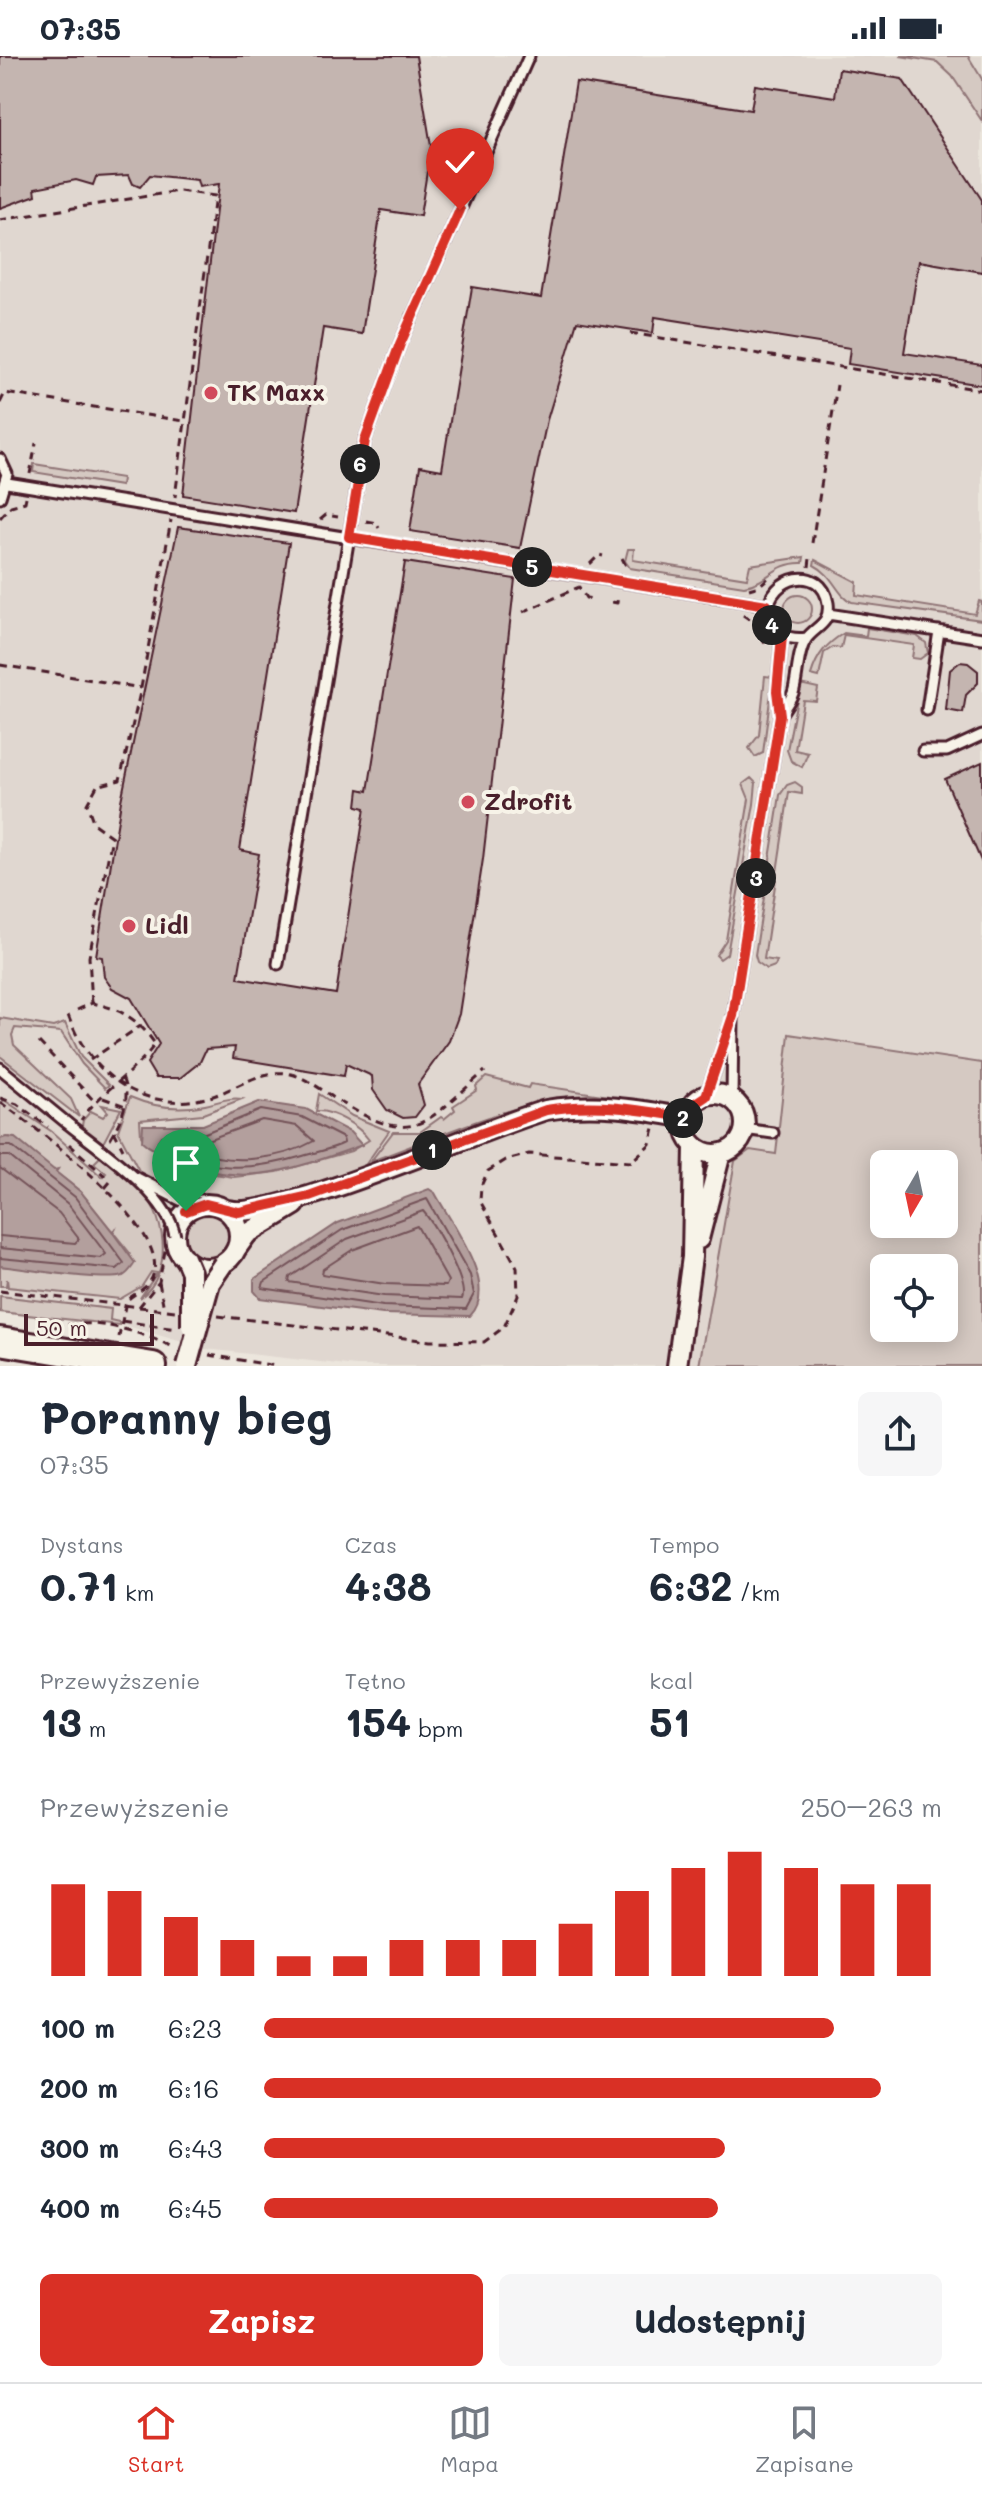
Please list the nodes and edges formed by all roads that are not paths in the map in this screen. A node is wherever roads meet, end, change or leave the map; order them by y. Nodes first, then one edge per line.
1 (529, 56) edge
2 (0, 459) edge
3 (7, 483) junction
4 (0, 497) edge
5 (349, 537) junction
6 (767, 605) junction
7 (828, 614) junction
8 (939, 631) junction
9 (782, 636) junction
10 (807, 638) junction
11 (982, 638) edge
12 (927, 710) dead end
13 (780, 715) junction
14 (982, 735) edge
15 (923, 751) dead end
16 (278, 964) dead end
17 (733, 1016) junction
18 (0, 1068) edge
19 (706, 1096) junction
20 (732, 1100) junction
21 (686, 1118) junction
22 (744, 1129) junction
23 (773, 1133) dead end
24 (694, 1146) junction
25 (721, 1153) junction
26 (132, 1175) junction
27 (309, 1196) junction
28 (199, 1205) junction
29 (227, 1210) junction
30 (171, 1239) junction
31 (237, 1248) junction
32 (692, 1257) junction
33 (185, 1258) junction
34 (223, 1264) junction
35 (0, 1341) edge
36 (192, 1354) edge
37 (160, 1355) edge
38 (677, 1366) edge

1 - 5 lane
2 - 3 lane
3 - 4 lane
3 - 5 lane
5 - 6 lane
5 - 16 lane
6 - 7 lane
6 - 9 lane
7 - 8 lane
7 - 10 lane
8 - 11 lane
8 - 12 lane
9 - 10 lane
9 - 13 lane
10 - 13 lane
13 - 17 lane
14 - 15 lane
17 - 19 lane
17 - 20 lane
18 - 26 lane, bridge
19 - 20 street
19 - 21 street
20 - 22 street
21 - 24 street
21 - 27 street
22 - 23 lane
22 - 25 street
24 - 25 street
24 - 32 street
25 - 32 street
26 - 28 lane, bridge
26 - 30 lane, bridge
27 - 29 street
27 - 31 street
28 - 29 street
28 - 30 street
29 - 31 street
30 - 33 street
31 - 34 street
32 - 38 street
33 - 34 street
33 - 36 street, bridge
34 - 36 street, bridge
35 - 37 main road

